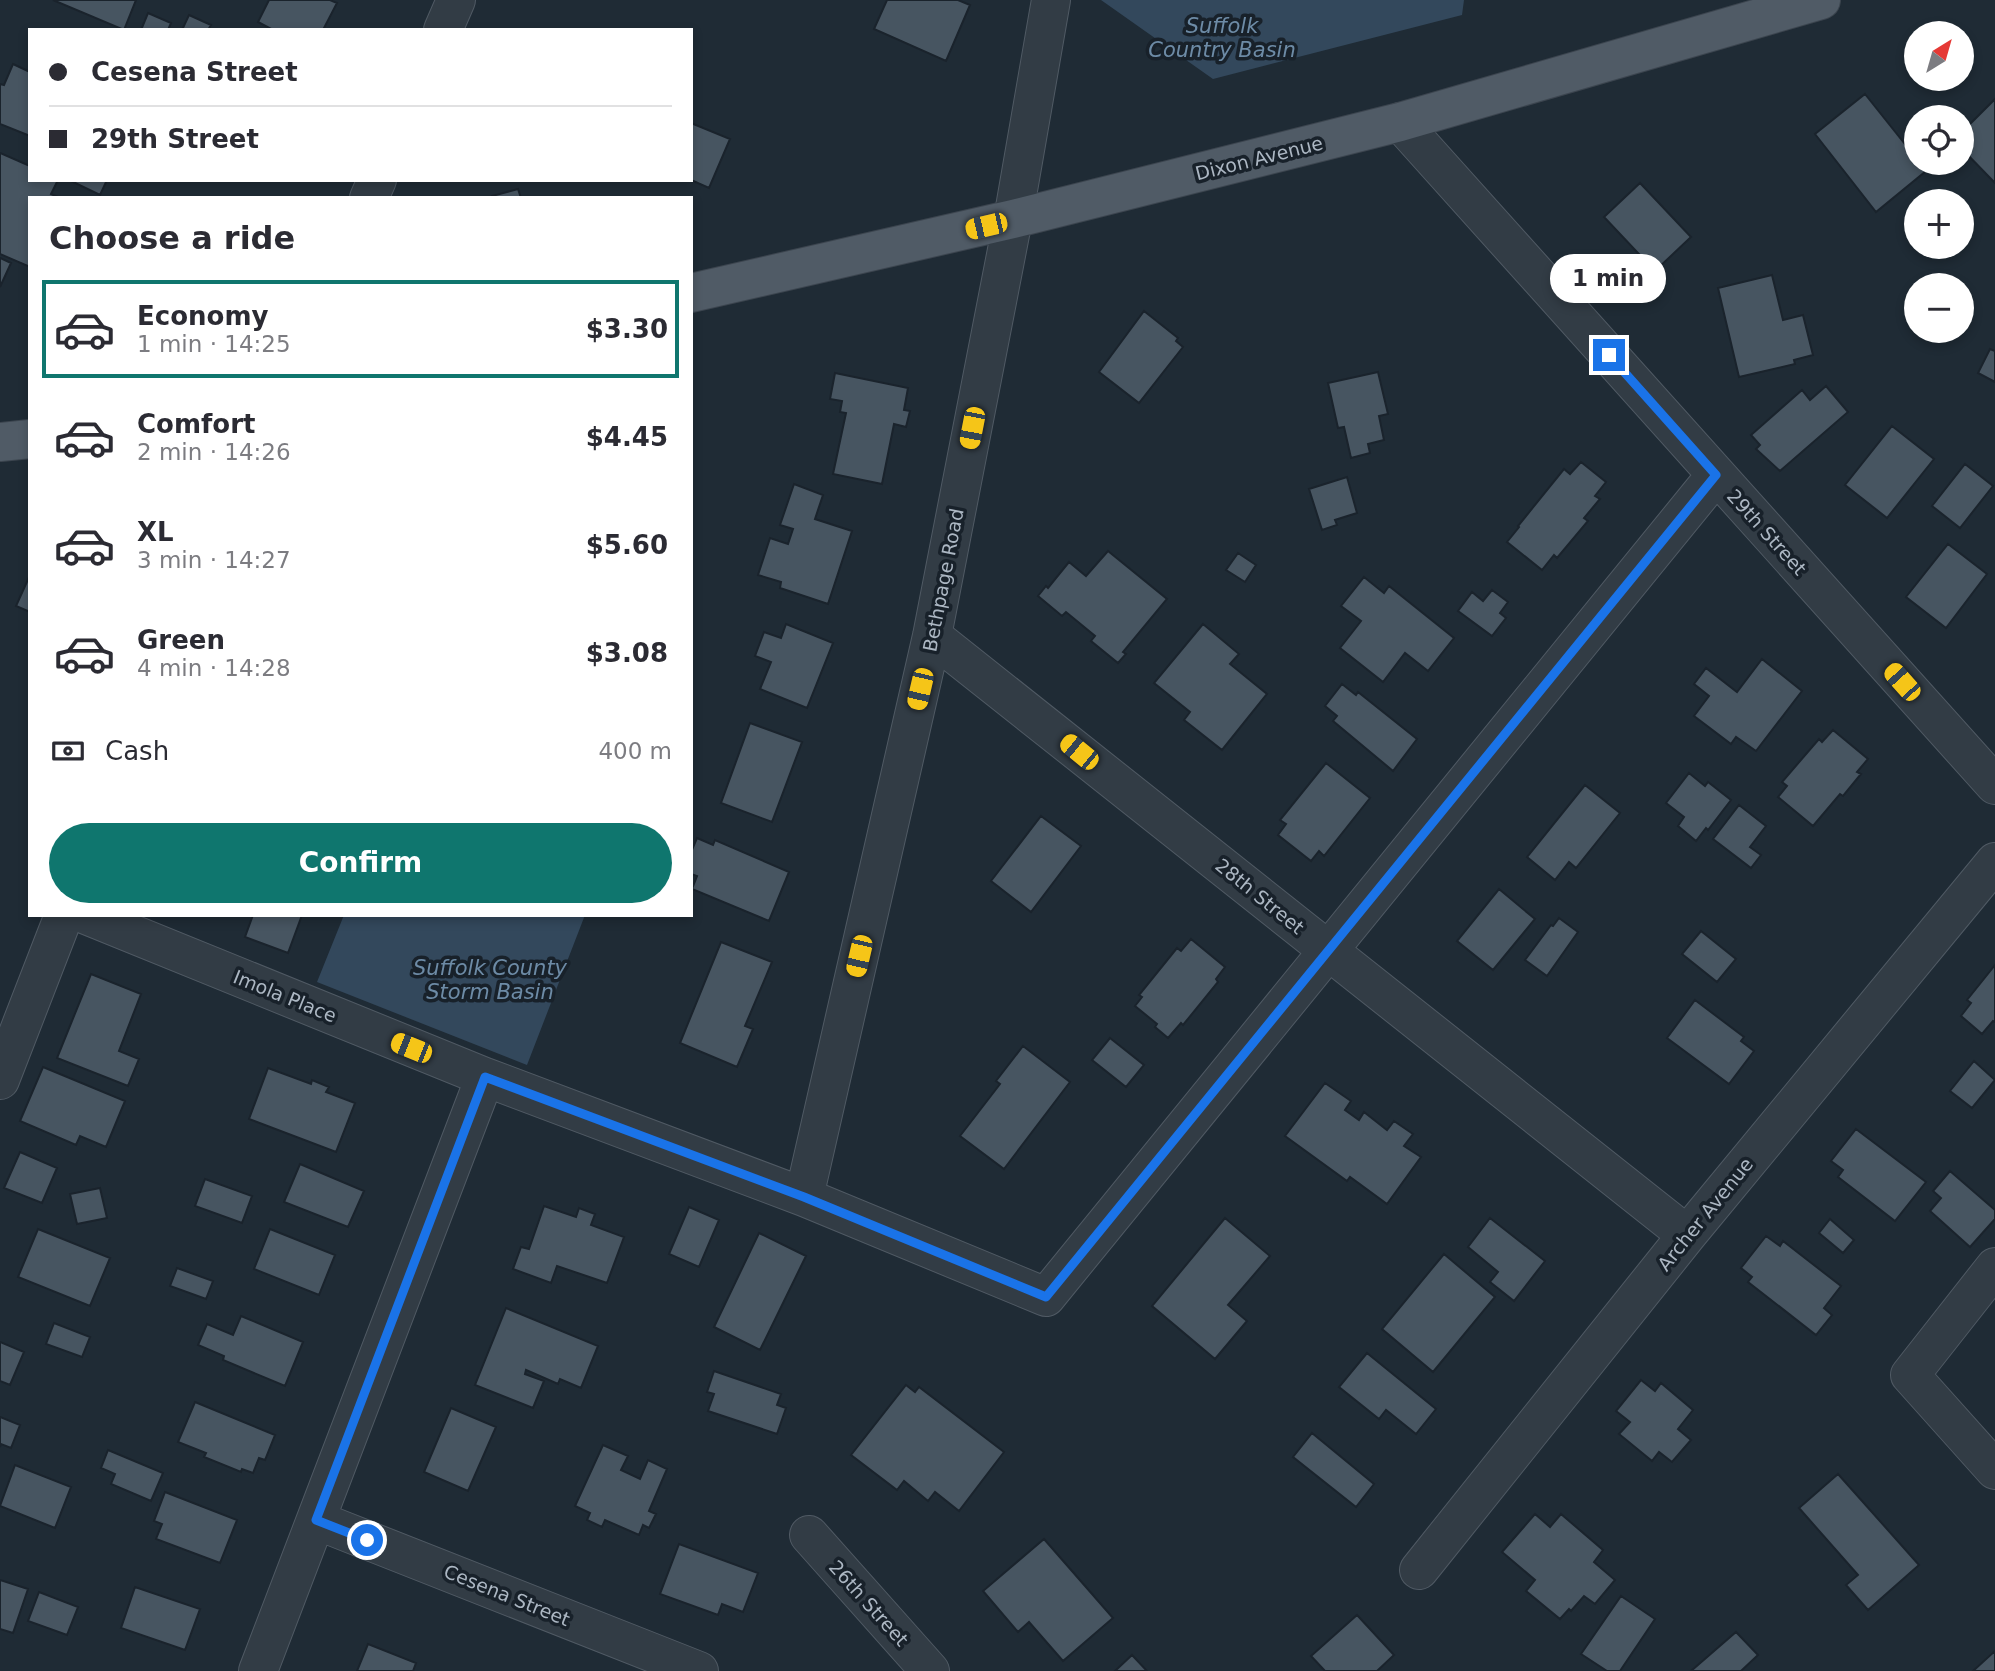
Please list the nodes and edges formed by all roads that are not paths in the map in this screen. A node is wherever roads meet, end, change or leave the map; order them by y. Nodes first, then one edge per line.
1 (456, 0) edge
2 (1051, 0) edge
3 (1821, 0) edge
4 (444, 28) edge
5 (1400, 122) junction
6 (1013, 219) junction
7 (693, 293) edge
8 (28, 439) edge
9 (0, 442) edge
10 (1716, 475) junction
11 (932, 636) junction
12 (1995, 785) edge
13 (1995, 862) edge
14 (63, 917) edge
15 (91, 917) edge
16 (1329, 952) junction
17 (485, 1077) junction
18 (0, 1080) edge
19 (804, 1197) junction
20 (1686, 1235) junction
21 (1995, 1267) edge
22 (1995, 1470) edge
23 (316, 1520) junction
24 (808, 1535) dead end
25 (1419, 1570) dead end
26 (258, 1671) edge
27 (699, 1671) edge
28 (930, 1671) edge

1 - 4 street
2 - 6 street, Bethpage Road
3 - 5 main road, Dixon Avenue
5 - 6 main road, Dixon Avenue
5 - 10 street, 29th Street
6 - 7 main road, Dixon Avenue
6 - 11 street, Bethpage Road
8 - 9 main road
10 - 12 street, 29th Street
10 - 16 street
11 - 16 street, 28th Street
11 - 19 street, Bethpage Road
13 - 20 street, Archer Avenue
14 - 18 street
15 - 17 street, Imola Place
16 - 19 street, Imola Place
16 - 20 street, 28th Street
17 - 19 street, Imola Place
17 - 23 street
20 - 25 street, Archer Avenue
21 - 22 street
23 - 26 street
23 - 27 street, Cesena Street
24 - 28 street, 26th Street

